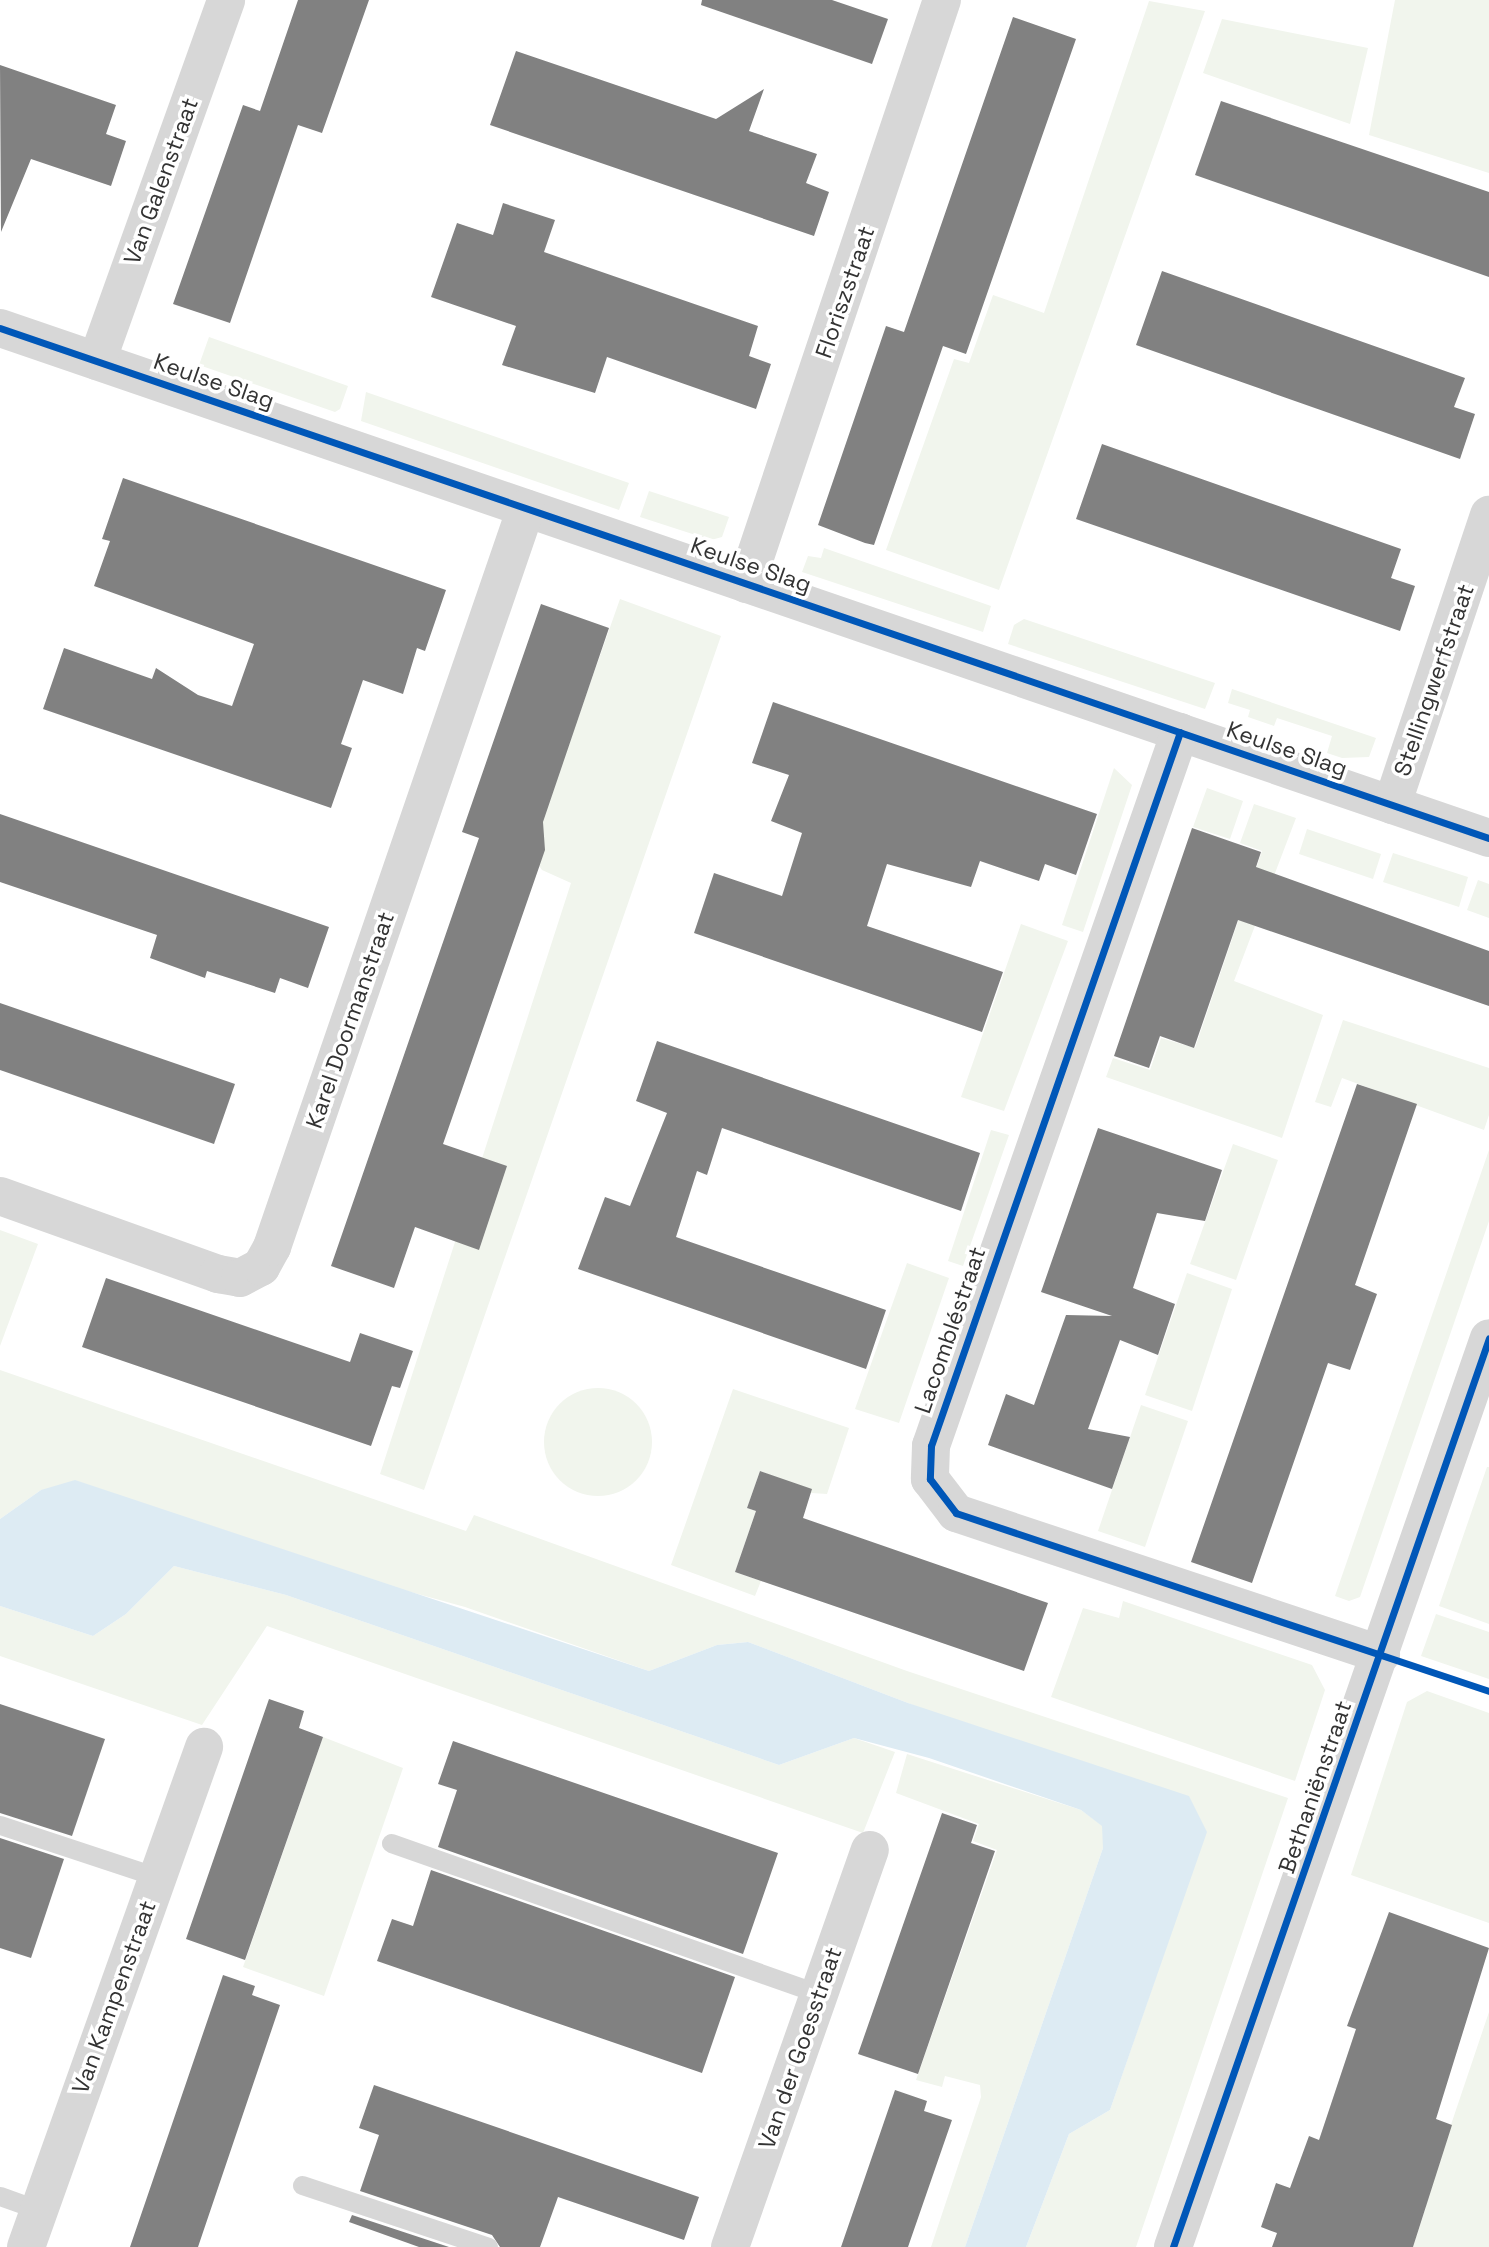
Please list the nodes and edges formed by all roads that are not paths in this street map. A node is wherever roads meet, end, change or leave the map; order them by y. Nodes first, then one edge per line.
1 (226, 0) edge
2 (942, 0) edge
3 (0, 328) edge
4 (97, 361) junction
5 (526, 508) junction
6 (1489, 515) edge
7 (746, 584) junction
8 (1180, 732) junction
9 (1392, 805) junction
10 (1489, 838) edge
11 (0, 1196) edge
12 (1489, 1338) edge
13 (1381, 1654) junction
14 (204, 1747) dead end
15 (0, 1825) edge
16 (391, 1843) dead end
17 (870, 1850) dead end
18 (157, 1877) junction
19 (820, 1994) junction
20 (302, 2185) dead end
21 (0, 2196) edge
22 (39, 2210) junction
23 (26, 2247) edge
24 (488, 2247) edge
25 (730, 2247) edge
26 (1173, 2247) edge

1 - 4 street, Van Galenstraat
2 - 7 street, Floriszstraat
3 - 4 street, Keulse Slag
4 - 5 street, Keulse Slag
5 - 7 street, Keulse Slag
5 - 11 street, Karel Doormanstraat
6 - 9 street, Stellingwerfstraat
7 - 8 street, Keulse Slag
8 - 9 street, Keulse Slag
8 - 13 street, Lacombléstraat
9 - 10 street, Keulse Slag
12 - 13 street, Bethaniënstraat
13 - 26 street, Bethaniënstraat
14 - 18 street, Van Kampenstraat
15 - 18 lane
16 - 19 lane
17 - 19 street, Van der Goesstraat
18 - 22 street, Van Kampenstraat
19 - 25 street, Van der Goesstraat
20 - 24 lane
21 - 22 lane
22 - 23 street, Van Kampenstraat

